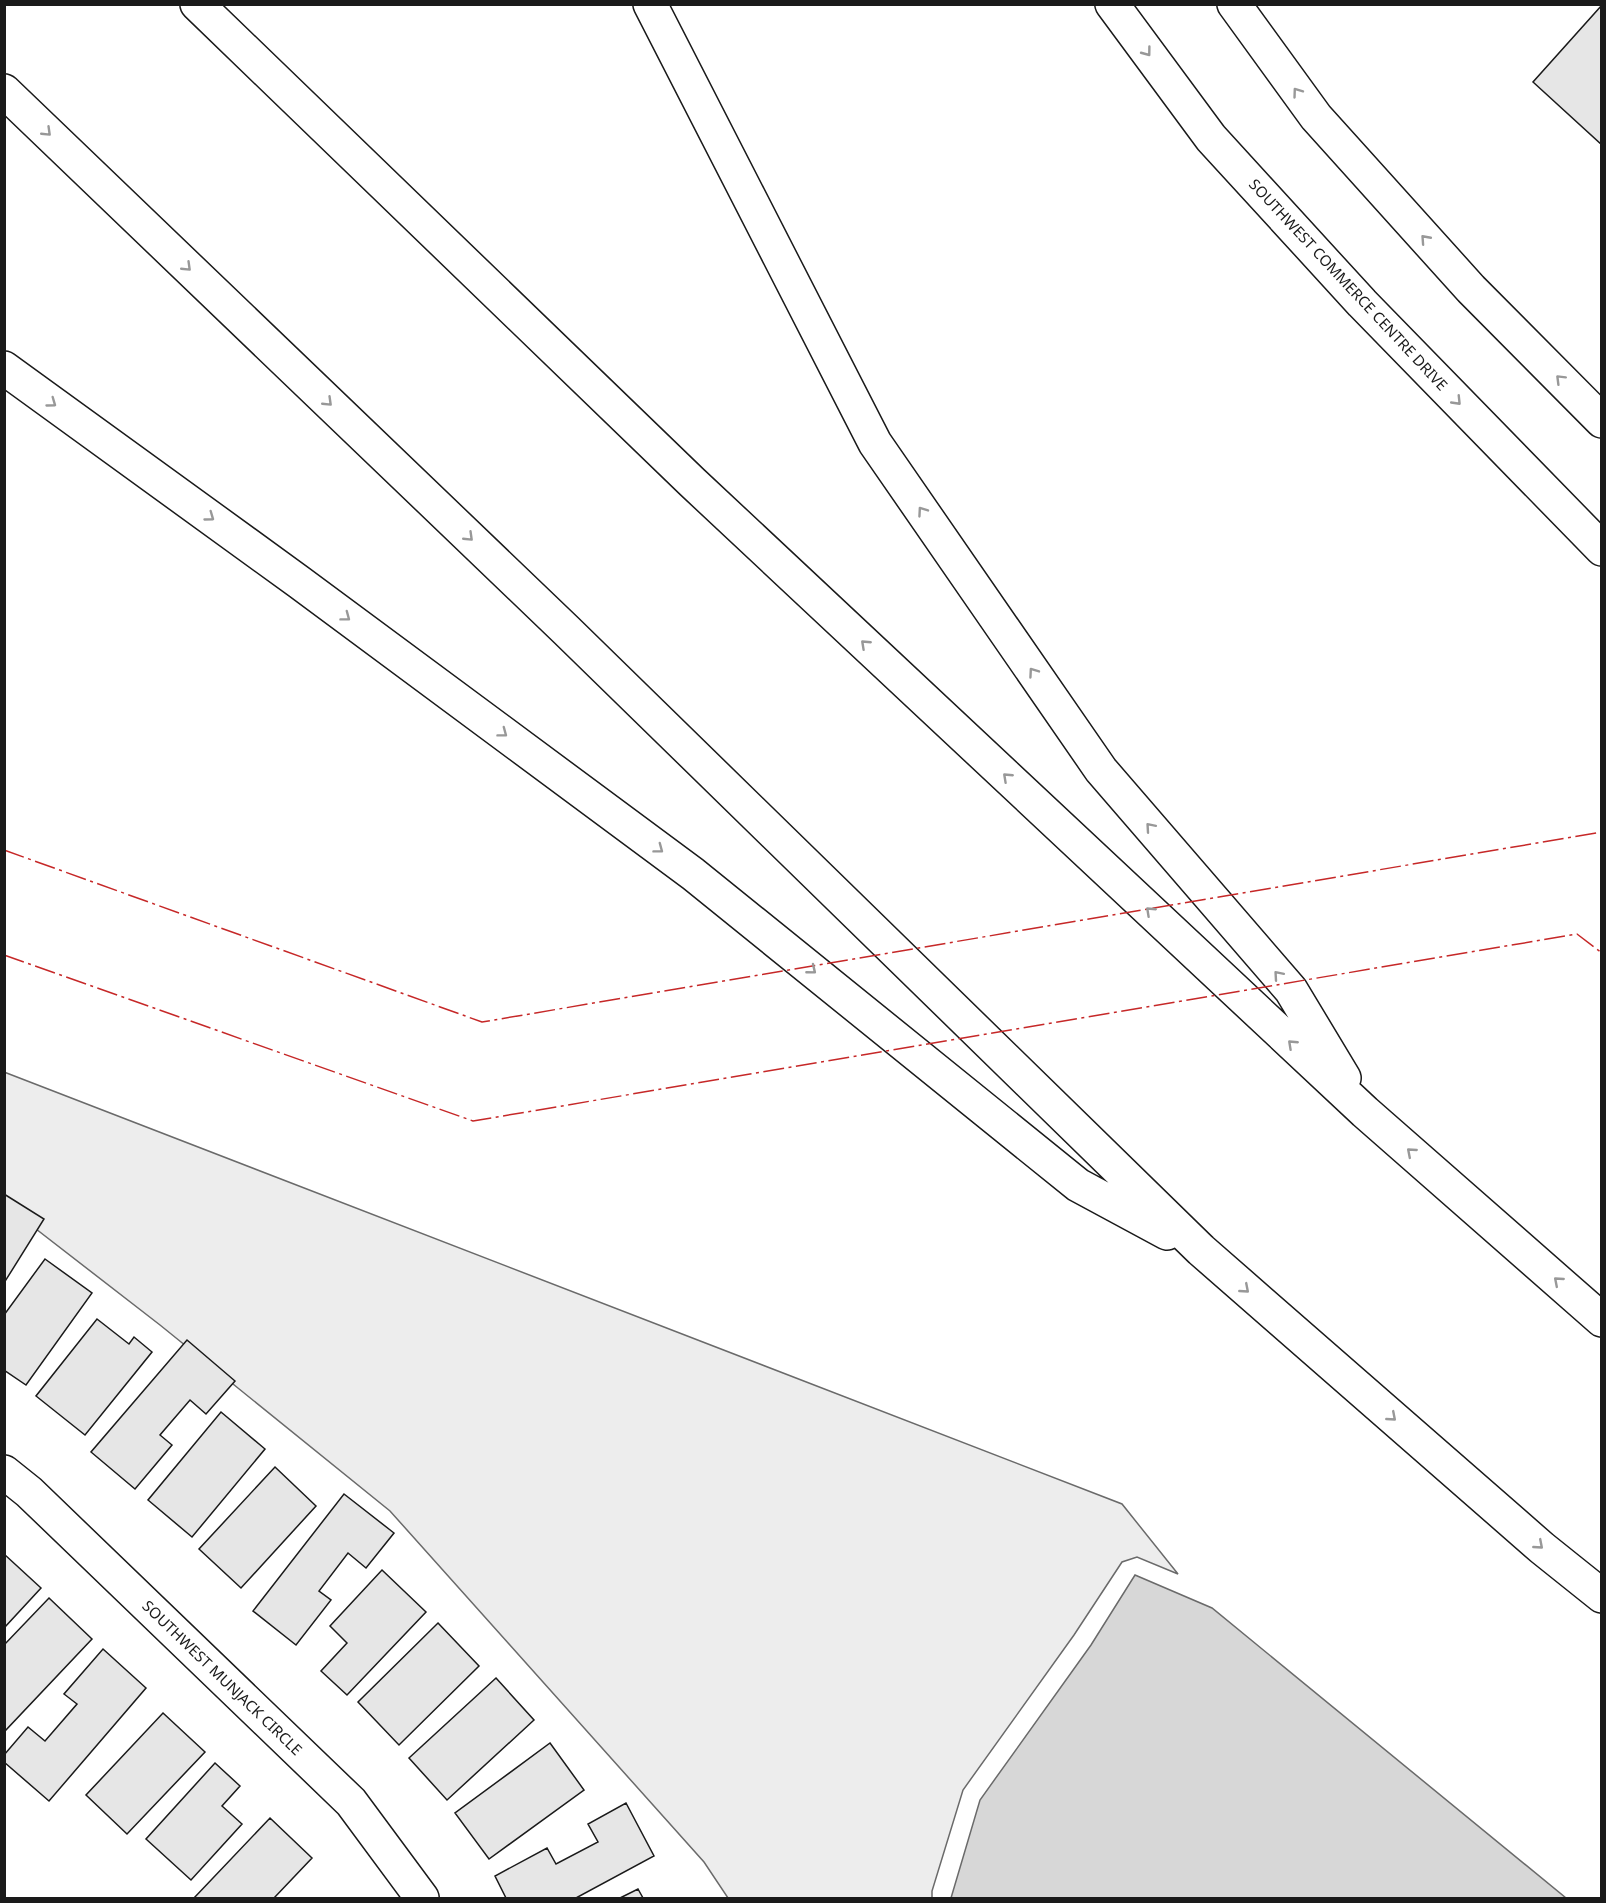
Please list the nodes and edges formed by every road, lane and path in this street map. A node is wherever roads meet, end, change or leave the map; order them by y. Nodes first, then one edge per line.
1 (197, 4) edge
2 (650, 4) edge
3 (1112, 4) edge
4 (1234, 4) edge
5 (4, 91) edge
6 (4, 368) edge
7 (1602, 421) edge
8 (1602, 549) edge
9 (1365, 1112) junction
10 (1201, 1250) junction
11 (1602, 1320) edge
12 (4, 1472) edge
13 (1602, 1596) edge
14 (422, 1899) edge

9 -> 1 main road
9 -> 2 main road
3 -> 8 main road, SOUTHWEST COMMERCE CENTRE DRIVE
7 -> 4 main road
5 -> 10 main road
6 -> 10 main road
11 -> 9 main road
10 -> 13 main road
12 - 14 main road, SOUTHWEST MUNJACK CIRCLE

